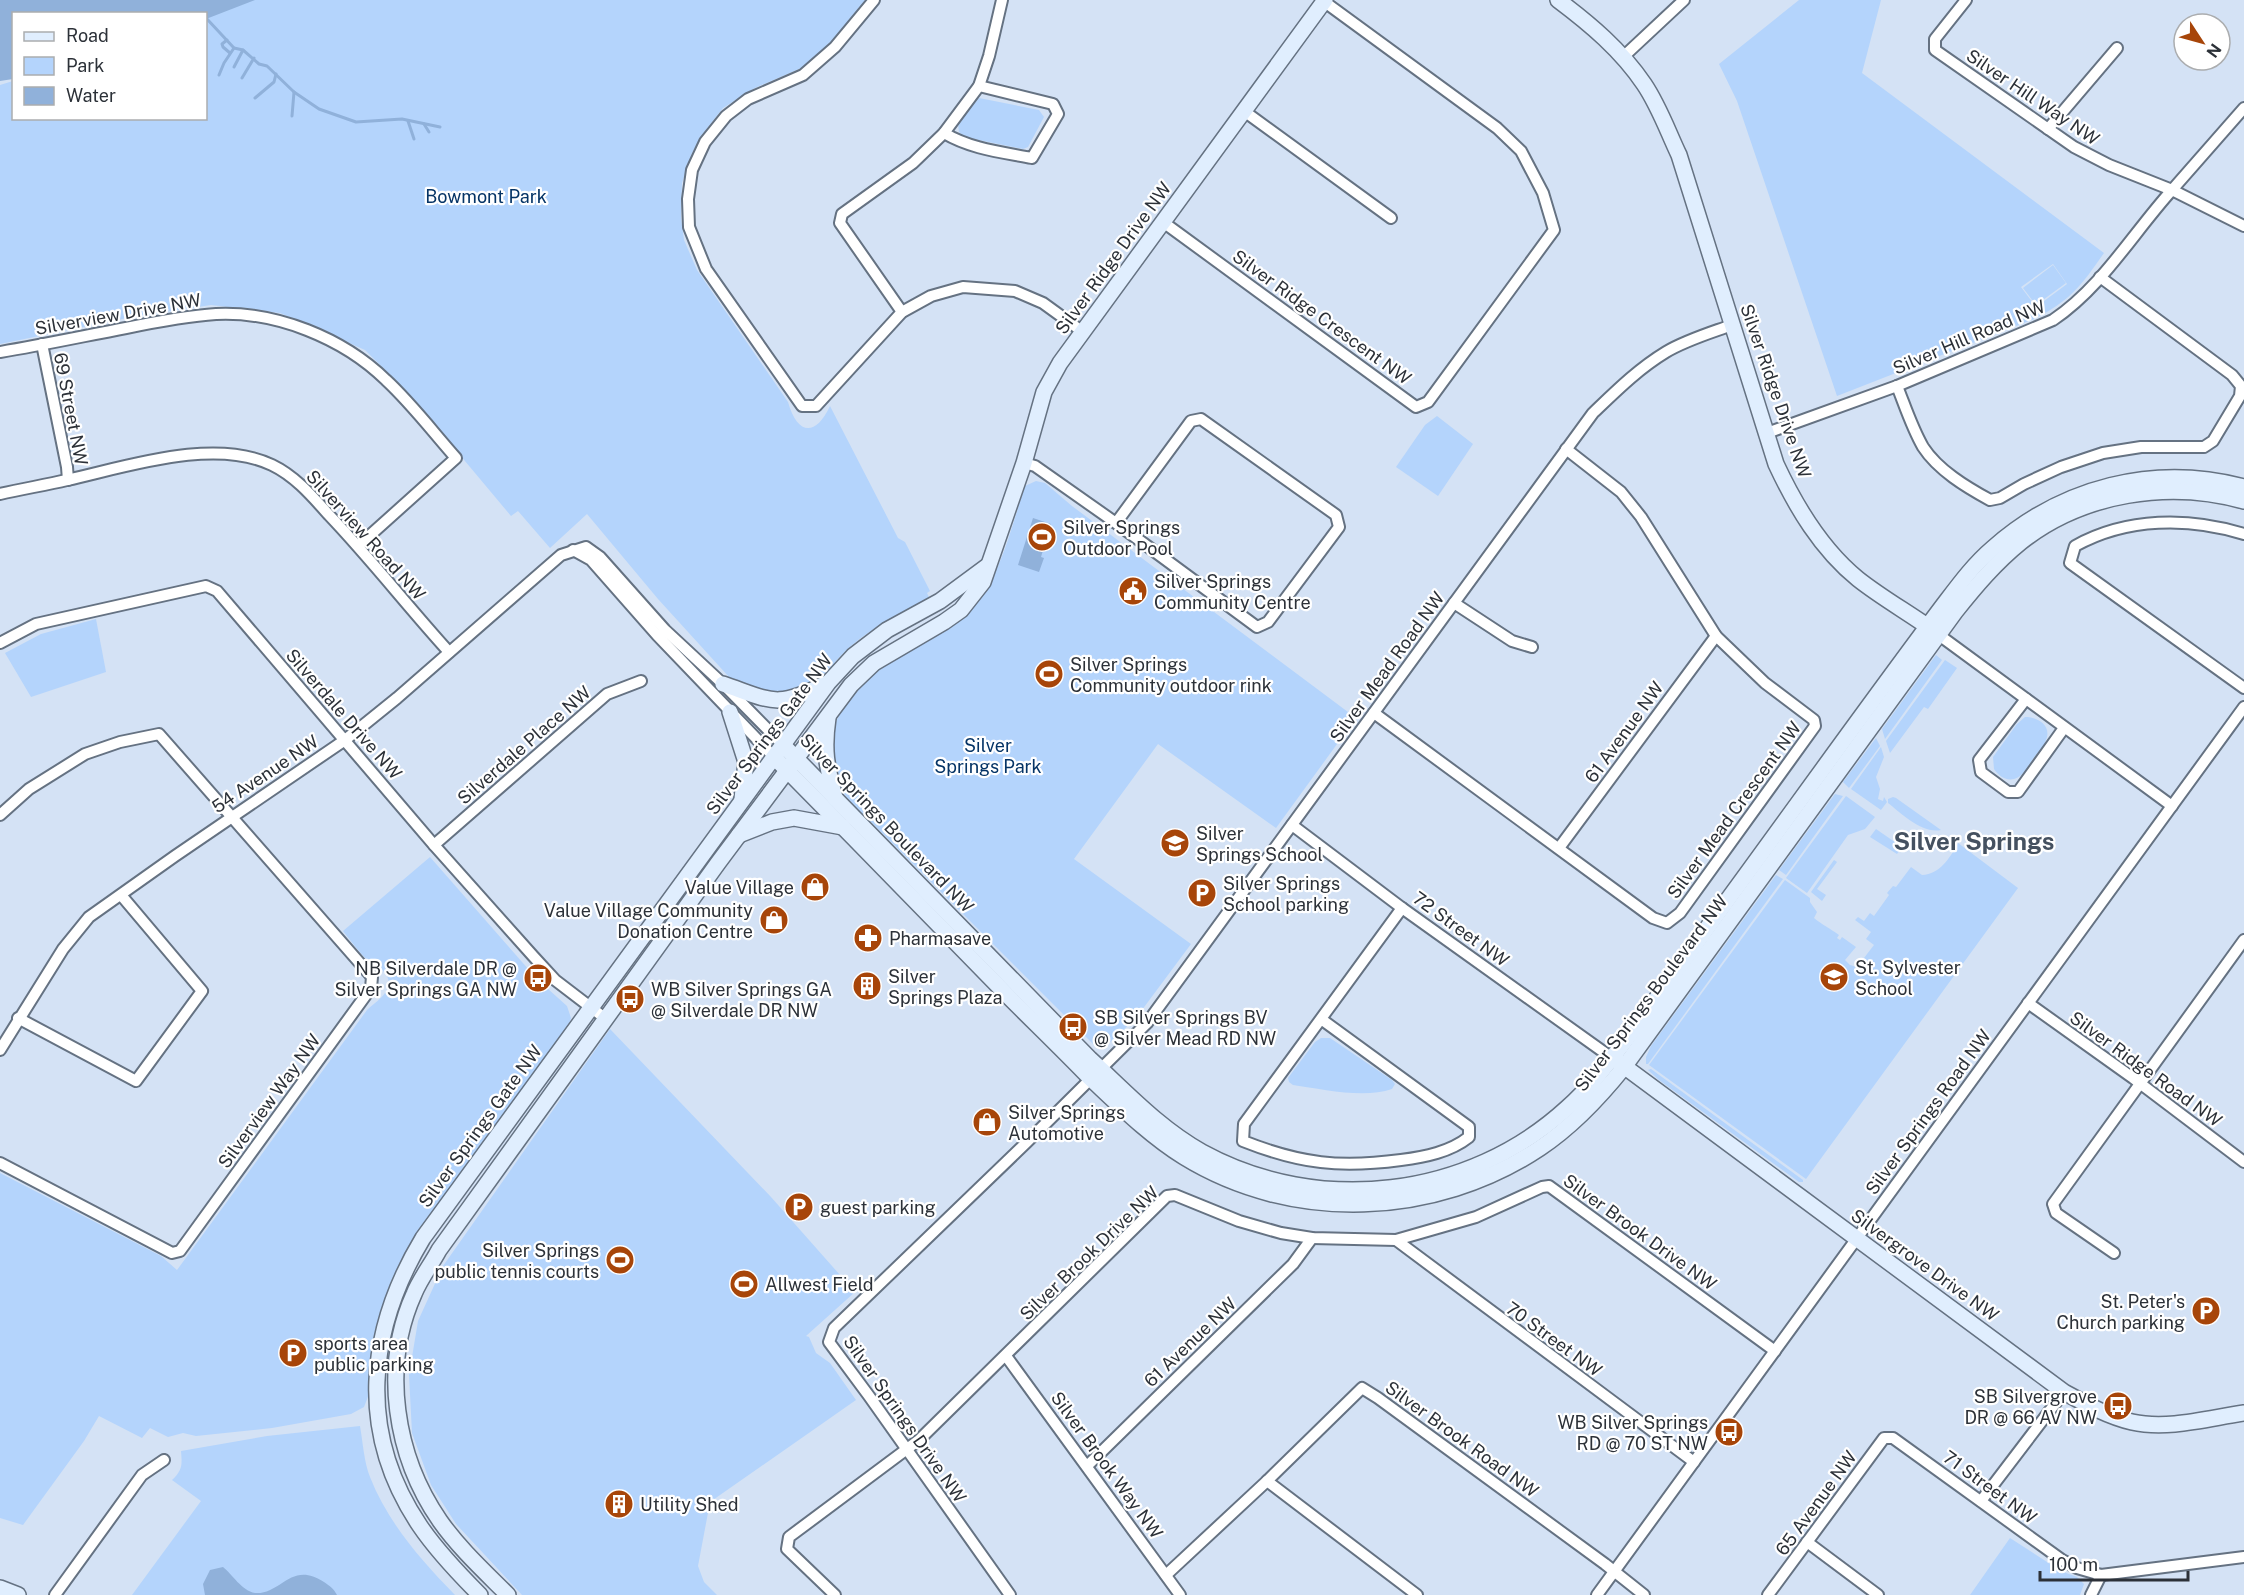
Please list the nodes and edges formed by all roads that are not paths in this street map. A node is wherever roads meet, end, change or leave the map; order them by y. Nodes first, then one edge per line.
1 (874, 0) edge
2 (1002, 0) edge
3 (1323, 0) edge
4 (1557, 0) edge
5 (1684, 0) edge
6 (1966, 0) edge
7 (2117, 48) dead end
8 (1623, 57) junction
9 (980, 86) junction
10 (2244, 108) edge
11 (1244, 111) junction
12 (2048, 129) junction
13 (944, 133) junction
14 (2172, 190) junction
15 (1391, 218) dead end
16 (1163, 222) junction
17 (2244, 226) edge
18 (2100, 278) junction
19 (902, 312) junction
20 (1732, 325) junction
21 (1083, 332) junction
22 (42, 345) junction
23 (0, 352) edge
24 (1897, 386) junction
25 (1767, 433) junction
26 (1566, 449) junction
27 (1024, 463) junction
28 (68, 480) junction
29 (2244, 487) edge
30 (0, 494) edge
31 (2244, 501) edge
32 (1116, 524) junction
33 (2244, 534) edge
34 (358, 546) junction
35 (574, 550) junction
36 (986, 567) junction
37 (1454, 603) junction
38 (1933, 631) junction
39 (1716, 636) junction
40 (0, 643) edge
41 (1532, 647) dead end
42 (449, 652) junction
43 (641, 681) dead end
44 (828, 683) junction
45 (723, 684) junction
46 (2244, 688) edge
47 (2026, 699) junction
48 (2244, 707) edge
49 (730, 712) junction
50 (1374, 713) junction
51 (829, 714) junction
52 (2064, 728) junction
53 (345, 740) junction
54 (778, 751) junction
55 (791, 764) junction
56 (835, 798) junction
57 (742, 801) junction
58 (2172, 806) junction
59 (0, 815) edge
60 (231, 817) junction
61 (1292, 825) junction
62 (843, 827) junction
63 (739, 836) junction
64 (434, 845) junction
65 (1559, 848) junction
66 (121, 895) junction
67 (1402, 908) junction
68 (2244, 940) edge
69 (2028, 1003) junction
70 (590, 1008) junction
71 (18, 1018) junction
72 (606, 1019) junction
73 (1321, 1020) junction
74 (0, 1050) edge
75 (1618, 1062) junction
76 (1096, 1074) junction
77 (2141, 1084) junction
78 (2244, 1162) edge
79 (0, 1163) edge
80 (1312, 1238) junction
81 (1857, 1238) junction
82 (1396, 1240) junction
83 (2114, 1253) dead end
84 (1775, 1351) junction
85 (1006, 1356) junction
86 (2064, 1392) junction
87 (2244, 1413) edge
88 (1893, 1438) joint
89 (906, 1450) junction
90 (164, 1460) dead end
91 (1694, 1462) junction
92 (1087, 1466) junction
93 (1267, 1481) junction
94 (1981, 1501) junction
95 (1807, 1542) junction
96 (2244, 1557) edge
97 (1614, 1572) junction
98 (1166, 1575) junction
99 (2101, 1575) junction
100 (0, 1588) edge
101 (18, 1595) edge
102 (55, 1595) edge
103 (480, 1595) edge
104 (508, 1595) edge
105 (835, 1595) edge
106 (1010, 1595) edge
107 (1180, 1595) edge
108 (1417, 1595) edge
109 (1597, 1595) edge
110 (1644, 1595) edge
111 (1768, 1595) edge
112 (1878, 1595) edge
113 (2091, 1595) edge

1 - 19 street
2 - 9 street
3 - 11 street, Silver Ridge Drive NW
3 - 16 street, Silver Ridge Crescent NW
4 - 8 street, Silver Ridge Drive NW
5 - 8 street
6 - 12 street, Silver Hill Way NW
7 - 12 street
8 - 20 street, Silver Ridge Drive NW
9 - 13 street
9 - 13 street
10 - 14 street
11 - 15 street
11 - 16 street, Silver Ridge Drive NW
12 - 14 street, Silver Hill Way NW
13 - 19 street
14 - 17 street, Silver Hill Way NW
14 - 18 street, Silver Hill Road NW
16 - 21 street, Silver Ridge Drive NW
18 - 24 street, Silver Hill Road NW
18 - 24 street
19 - 21 street
20 - 25 street, Silver Ridge Drive NW
20 - 26 street, Silver Mead Road NW
21 - 27 street, Silver Ridge Drive NW
22 - 23 street, Silverview Drive NW
22 - 28 street, 69 Street NW
22 - 34 street, Silverview Drive NW
24 - 25 street, Silver Hill Road NW
25 - 38 street, Silver Ridge Drive NW
26 - 37 street, Silver Mead Road NW
26 - 39 street, Silver Mead Crescent NW
27 - 32 street
27 - 36 street, Silver Ridge Drive NW
28 - 30 street, Silverview Road NW
28 - 34 street, Silverview Road NW
29 - 38 street, Silver Springs Boulevard NW
31 - 38 street, Silver Springs Boulevard NW
32 - 32 street
33 - 46 street
34 - 42 street, Silverview Road NW
35 - 42 street, 54 Avenue NW
35 - 45 street, Silver Springs Boulevard NW
35 - 49 street, Silver Springs Boulevard NW
36 - 44 street, Silver Springs Gate NW
36 - 51 street, Silver Springs Gate NW
37 - 41 street
37 - 50 street, Silver Mead Road NW
38 - 47 street, Silver Ridge Drive NW
38 - 75 street, Silver Springs Boulevard NW
39 - 65 street, 61 Avenue NW
39 - 65 street, Silver Mead Crescent NW
40 - 53 street, Silverdale Drive NW
42 - 53 street, 54 Avenue NW
43 - 64 street, Silverdale Place NW
44 - 45 street
44 - 54 street, Silver Springs Gate NW
45 - 54 street, Silver Springs Boulevard NW
47 - 52 street, Silver Ridge Drive NW
47 - 52 street
48 - 58 street, Silver Springs Road NW
49 - 54 street, Silver Springs Boulevard NW
49 - 57 street
50 - 61 street, Silver Mead Road NW
50 - 65 street, Silver Mead Crescent NW
51 - 55 street, Silver Springs Gate NW
51 - 56 street
52 - 58 street, Silver Ridge Drive NW
53 - 60 street, 54 Avenue NW
53 - 64 street, Silverdale Drive NW
54 - 55 street, Silver Springs Boulevard NW
54 - 57 street, Silver Springs Gate NW
55 - 56 street, Silver Springs Boulevard NW
55 - 62 street, Silver Springs Boulevard NW
55 - 63 street, Silver Springs Gate NW
56 - 76 street, Silver Springs Boulevard NW
57 - 70 street, Silver Springs Gate NW
58 - 69 street, Silver Springs Road NW
59 - 60 street
60 - 66 street, 54 Avenue NW
60 - 79 street, Silverview Way NW
61 - 67 street, 72 Street NW
61 - 76 street, Silver Mead Road NW
62 - 63 street
62 - 76 street, Silver Springs Boulevard NW
63 - 72 street, Silver Springs Gate NW
64 - 70 street, Silverdale Drive NW
66 - 71 street, 54 Avenue NW
66 - 71 street
67 - 73 street
67 - 75 street, 72 Street NW
68 - 77 street
69 - 77 street, Silver Ridge Road NW
69 - 81 street, Silver Springs Road NW
70 - 72 street, Silverdale Drive NW
70 - 103 street, Silver Springs Gate NW
71 - 74 street, 54 Avenue NW
72 - 104 street, Silver Springs Gate NW
73 - 73 street
75 - 76 street, Silver Springs Boulevard NW
75 - 81 street, Silvergrove Drive NW
76 - 89 street, Silver Springs Drive NW
77 - 78 street, Silver Ridge Road NW
77 - 83 street
80 - 82 street, Silver Brook Drive NW
80 - 85 street, Silver Brook Drive NW
80 - 92 street, 61 Avenue NW
81 - 84 street, Silver Springs Road NW
81 - 86 street, Silvergrove Drive NW
82 - 84 street, Silver Brook Drive NW
82 - 91 street, 70 Street NW
84 - 91 street, Silver Springs Road NW
85 - 89 street, Silver Brook Drive NW
85 - 92 street, Silver Brook Way NW
86 - 87 street, Silvergrove Drive NW
86 - 94 street
88 - 94 street, 71 Street NW
88 - 95 street, 65 Avenue NW
89 - 105 street, Silver Brook Drive NW
89 - 106 street, Silver Springs Drive NW
90 - 102 street
91 - 97 street, Silver Springs Road NW
92 - 98 street, Silver Brook Way NW
93 - 97 street, Silver Brook Road NW
93 - 98 street, Silver Brook Road NW
93 - 108 street
94 - 99 street, 71 Street NW
95 - 111 street, 65 Avenue NW
95 - 112 street
96 - 99 street, 71 Street NW
97 - 109 street, Silver Springs Road NW
97 - 110 street
98 - 107 street, Silver Brook Way NW
99 - 113 street
100 - 101 street

